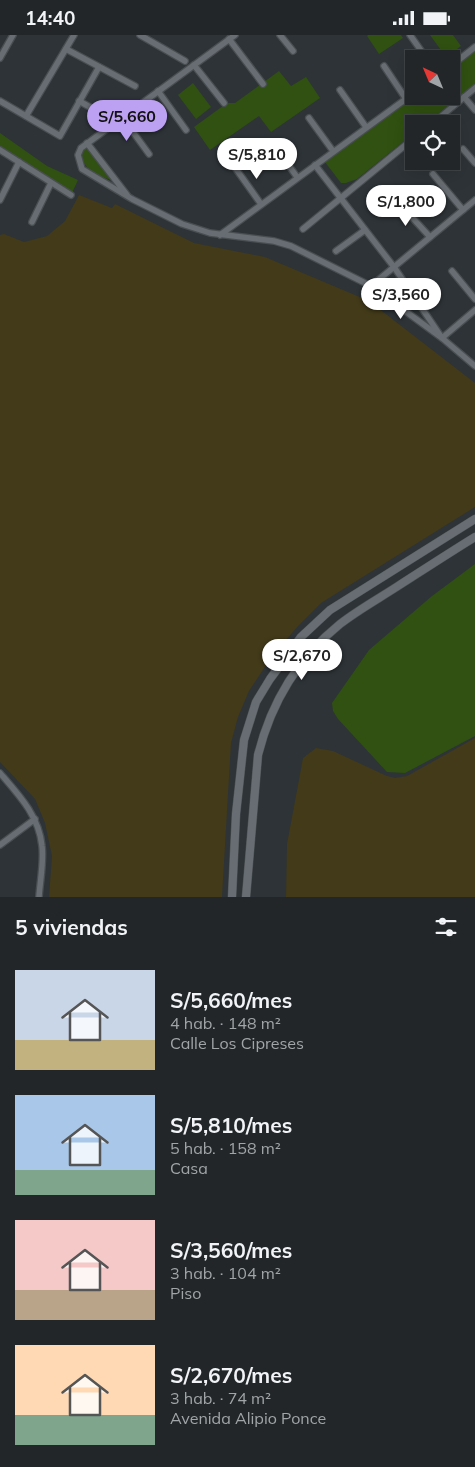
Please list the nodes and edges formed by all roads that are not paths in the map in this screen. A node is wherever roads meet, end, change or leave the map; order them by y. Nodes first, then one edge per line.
1 (13, 35) edge
2 (74, 35) edge
3 (140, 35) edge
4 (235, 35) edge
5 (280, 35) edge
6 (410, 35) edge
7 (229, 39) junction
8 (475, 47) edge
9 (66, 49) junction
10 (421, 50) edge
11 (293, 51) dead end
12 (0, 58) edge
13 (460, 58) edge
14 (185, 61) dead end
15 (194, 65) junction
16 (384, 66) dead end
17 (99, 67) junction
18 (262, 84) dead end
19 (135, 86) dead end
20 (475, 88) edge
21 (340, 90) dead end
22 (158, 91) junction
23 (464, 97) junction
24 (405, 98) edge
25 (405, 100) edge
26 (0, 101) edge
27 (79, 101) junction
28 (224, 103) dead end
29 (475, 110) edge
30 (443, 115) edge
31 (26, 116) junction
32 (106, 116) dead end
33 (122, 117) junction
34 (309, 118) dead end
35 (366, 127) junction
36 (186, 130) dead end
37 (272, 142) dead end
38 (88, 143) junction
39 (405, 145) edge
40 (463, 149) dead end
41 (0, 150) edge
42 (333, 151) junction
43 (149, 154) dead end
44 (19, 162) junction
45 (475, 163) edge
46 (315, 165) junction
47 (236, 169) dead end
48 (433, 174) dead end
49 (298, 177) junction
50 (51, 183) junction
51 (71, 195) dead end
52 (128, 197) junction
53 (341, 198) junction
54 (0, 200) edge
55 (475, 200) edge
56 (398, 202) dead end
57 (261, 204) junction
58 (463, 210) junction
59 (32, 222) dead end
60 (303, 229) dead end
61 (366, 229) junction
62 (220, 235) junction
63 (430, 237) junction
64 (336, 251) dead end
65 (394, 267) junction
66 (452, 271) dead end
67 (371, 286) junction
68 (475, 299) edge
69 (475, 310) edge
70 (442, 338) junction
71 (475, 366) edge
72 (475, 519) edge
73 (475, 537) edge
74 (330, 611) junction
75 (340, 624) junction
76 (0, 774) edge
77 (36, 819) junction
78 (1, 843) edge
79 (39, 897) edge
80 (232, 897) edge
81 (246, 897) edge

1 - 12 street
2 - 9 street
3 - 14 street
4 - 7 street
5 - 11 street
6 - 10 street
7 - 15 street
7 - 18 street
8 - 13 street
9 - 17 street
9 - 31 street
15 - 22 street
15 - 28 street
16 - 24 street
17 - 19 street
17 - 27 street
20 - 23 street
21 - 35 street
22 - 33 street
22 - 36 street
23 - 29 street
23 - 30 street
25 - 35 street
26 - 31 street
27 - 31 street
27 - 32 street
33 - 38 street
33 - 43 street
34 - 42 street
35 - 42 street
37 - 49 street
38 - 52 street
38 - 52 street
39 - 53 street
40 - 45 street
41 - 44 street
42 - 46 street
44 - 50 street
44 - 54 street
46 - 49 street
46 - 53 street
47 - 57 street
48 - 58 street
49 - 57 street
50 - 51 street
50 - 59 street
52 - 62 street
53 - 60 street
53 - 61 street
55 - 58 street
56 - 63 street
57 - 62 street
58 - 63 street
61 - 64 street
61 - 65 street
62 - 67 street
63 - 65 street
65 - 67 street
65 - 70 street
66 - 68 street
67 - 70 street
69 - 70 street
70 - 71 street
72 - 74 main road
73 - 75 main road
74 - 75 main road
74 - 80 main road
75 - 81 main road
76 - 77 street
77 - 78 street
77 - 79 street

